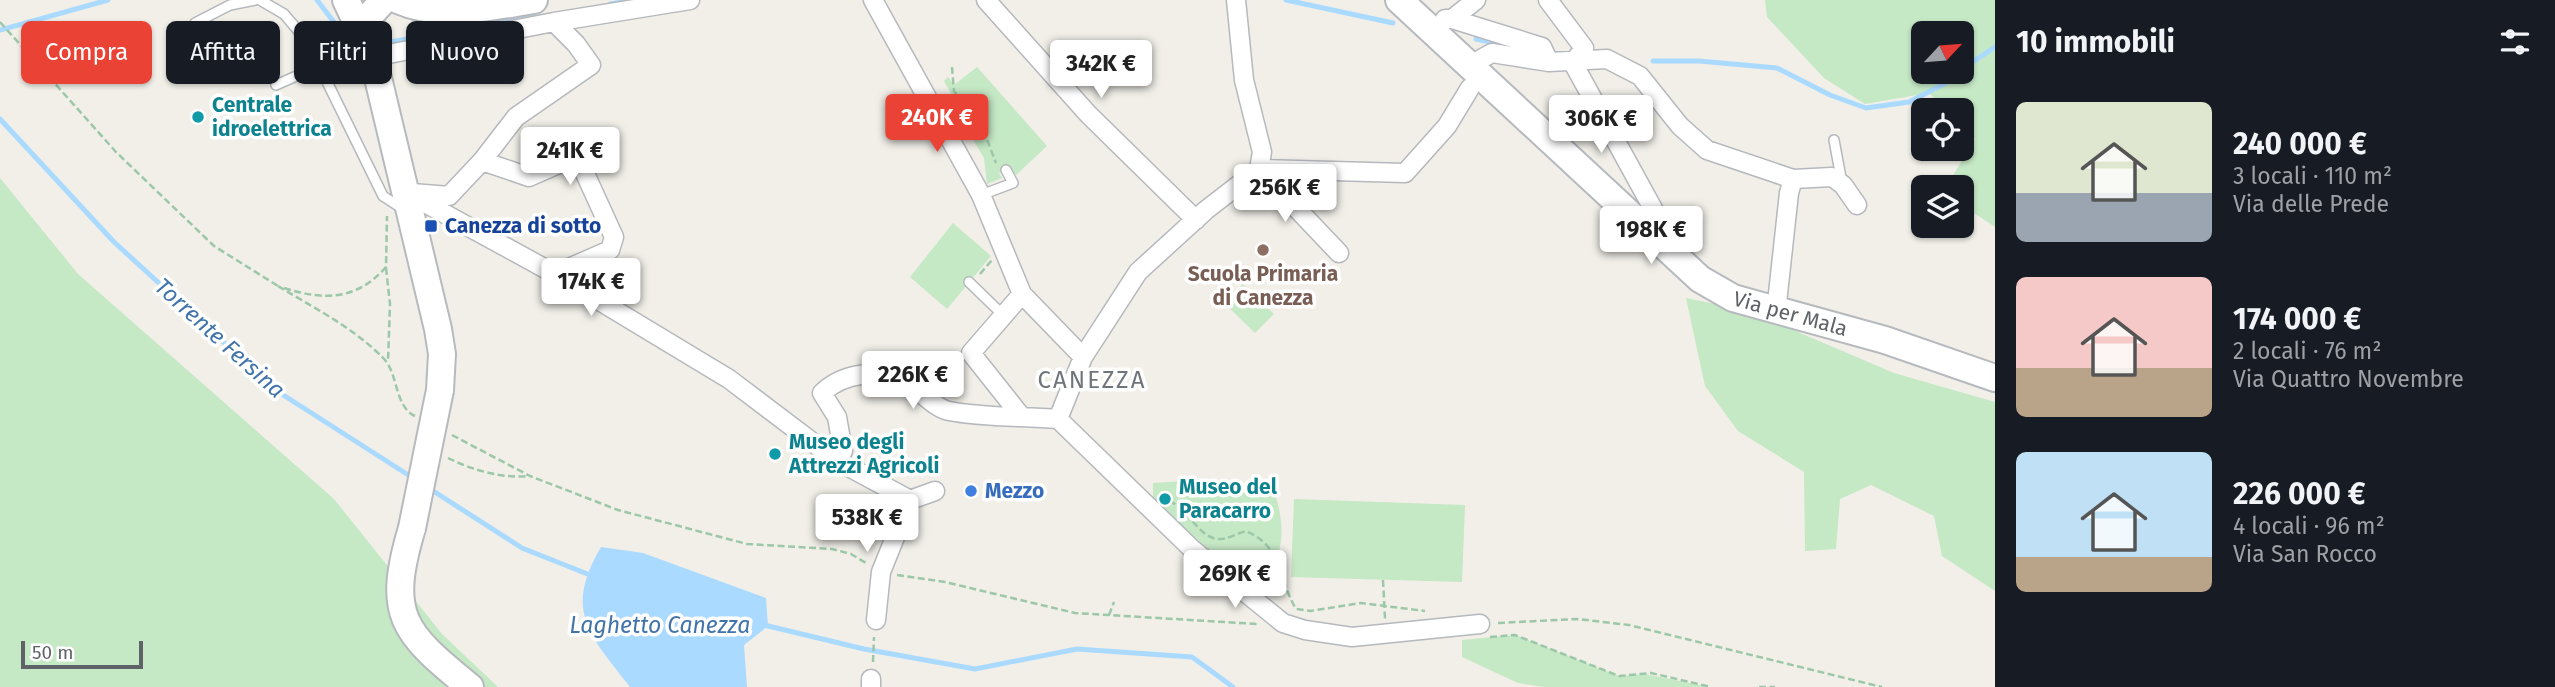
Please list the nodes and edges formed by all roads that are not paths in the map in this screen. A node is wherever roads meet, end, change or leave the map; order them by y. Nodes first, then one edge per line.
1 (257, 0) edge
2 (346, 0) edge
3 (384, 0) edge
4 (398, 0) edge
5 (534, 0) edge
6 (690, 0) edge
7 (873, 0) edge
8 (986, 0) edge
9 (1236, 0) edge
10 (1399, 0) edge
11 (1476, 0) edge
12 (1548, 0) edge
13 (1452, 19) junction
14 (1420, 20) junction
15 (199, 21) edge
16 (357, 21) edge
17 (365, 21) edge
18 (554, 22) junction
19 (294, 26) edge
20 (392, 53) edge
21 (1481, 59) dead end
22 (1549, 62) junction
23 (1573, 63) junction
24 (294, 77) edge
25 (328, 84) edge
26 (379, 84) edge
27 (276, 85) dead end
28 (1470, 88) dead end
29 (1834, 140) dead end
30 (482, 161) junction
31 (1002, 168) road end
32 (1259, 169) junction
33 (1793, 179) junction
34 (1843, 185) junction
35 (981, 195) junction
36 (404, 204) junction
37 (1857, 205) dead end
38 (1196, 220) junction
39 (1664, 246) junction
40 (1339, 253) dead end
41 (555, 274) junction
42 (969, 282) dead end
43 (1022, 294) junction
44 (1776, 312) junction
45 (1003, 315) junction
46 (1083, 357) junction
47 (1995, 377) edge
48 (1021, 416) junction
49 (1058, 419) junction
50 (836, 460) junction
51 (935, 491) dead end
52 (910, 500) junction
53 (876, 620) road end
54 (1484, 631) road end
55 (470, 687) edge

1 - 15 lane
1 - 19 lane
2 - 16 main road
3 - 17 main road
4 - 5 main road
6 - 18 street
7 - 35 street
8 - 38 street
9 - 32 street
10 - 14 main road, Via per Mala
11 - 13 street
12 - 23 street
13 - 14 street
13 - 22 street
14 - 39 main road, Via per Mala
18 - 20 street
18 - 30 street
21 - 22 street
22 - 23 street
23 - 33 street
23 - 39 street
24 - 27 lane
25 - 36 lane
26 - 36 main road
28 - 32 street
29 - 34 lane
30 - 36 street
30 - 41 street
31 - 35 lane
32 - 38 street
32 - 40 street
33 - 34 street
33 - 44 street
34 - 37 street
35 - 43 street
36 - 41 street
36 - 55 main road, bridge
38 - 46 street
39 - 44 main road, Via per Mala
41 - 50 street
42 - 45 lane
43 - 45 street
43 - 46 street
44 - 47 main road, Via per Mala
45 - 48 street
46 - 49 street
48 - 49 street
48 - 50 street
49 - 54 street
50 - 52 street
51 - 52 street
52 - 53 street

